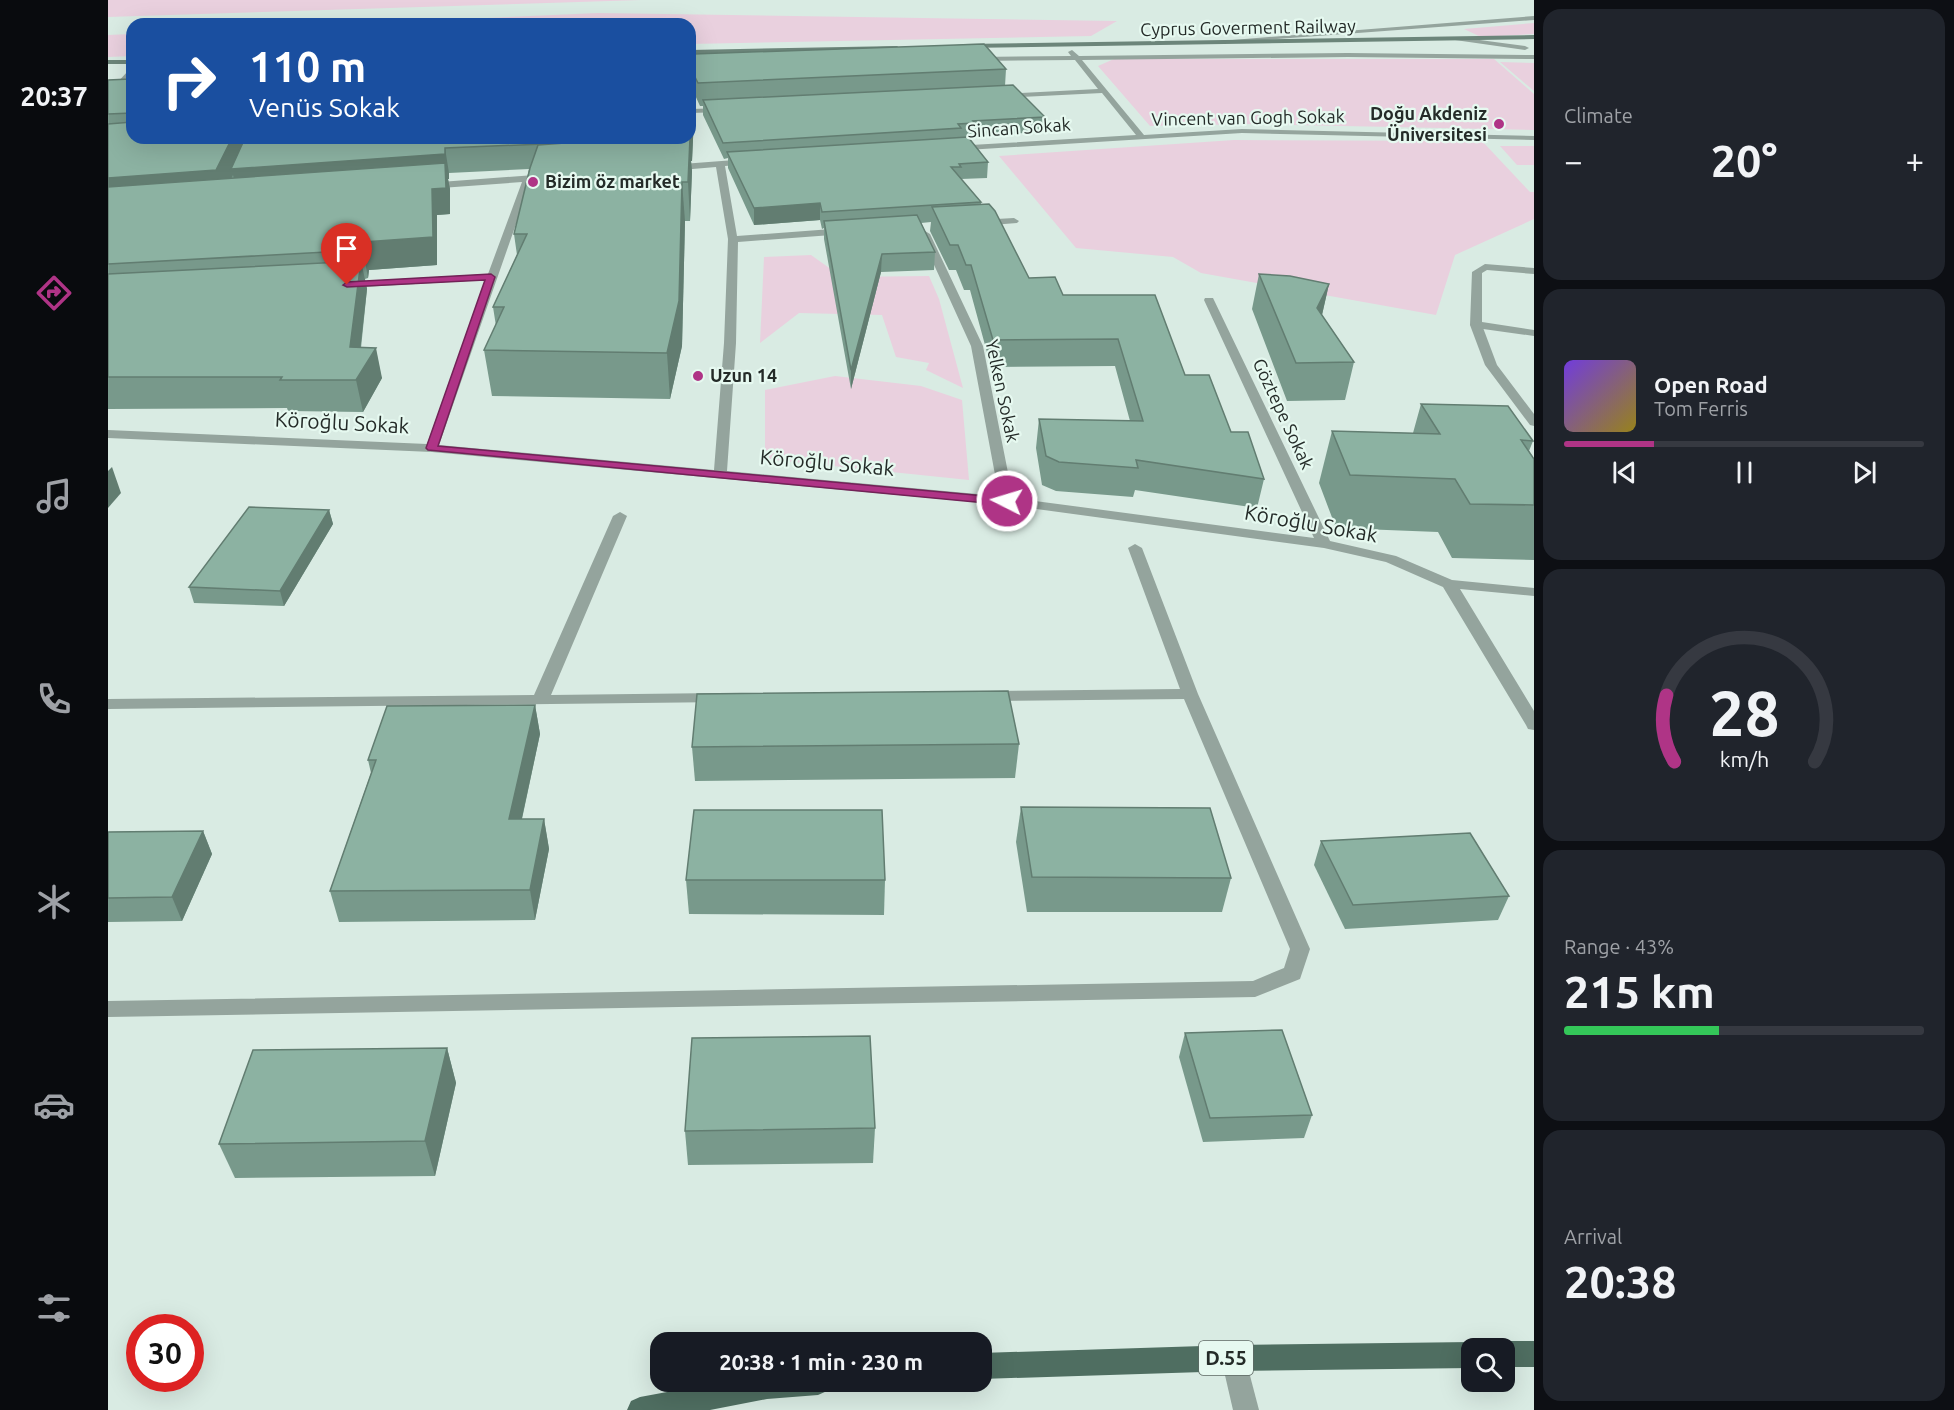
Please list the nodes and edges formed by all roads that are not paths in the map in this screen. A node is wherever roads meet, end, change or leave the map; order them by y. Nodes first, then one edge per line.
1 (1534, 18) edge
2 (1534, 37) edge
3 (1457, 39) junction
4 (1192, 44) junction
5 (1068, 45) junction
6 (906, 47) edge
7 (951, 47) edge
8 (1534, 49) edge
9 (696, 52) edge
10 (1076, 57) junction
11 (1534, 57) edge
12 (970, 59) edge
13 (108, 62) edge
14 (126, 62) edge
15 (126, 77) edge
16 (112, 88) edge
17 (1103, 91) junction
18 (985, 97) edge
19 (737, 109) edge
20 (696, 111) edge
21 (1142, 137) junction
22 (1534, 138) edge
23 (943, 150) edge
24 (755, 162) edge
25 (720, 164) junction
26 (663, 169) edge
27 (561, 176) edge
28 (528, 179) junction
29 (412, 187) edge
30 (1014, 221) dead end
31 (968, 224) edge
32 (927, 226) edge
33 (851, 231) edge
34 (733, 239) junction
35 (1534, 271) edge
36 (491, 277) junction
37 (335, 285) edge
38 (1209, 300) dead end
39 (1476, 325) junction
40 (1534, 333) edge
41 (1534, 422) edge
42 (108, 434) edge
43 (432, 448) junction
44 (720, 474) junction
45 (1007, 501) junction
46 (620, 516) dead end
47 (1324, 544) junction
48 (1135, 548) dead end
49 (1449, 584) junction
50 (1534, 592) edge
51 (1190, 694) junction
52 (977, 696) edge
53 (741, 698) edge
54 (540, 700) junction
55 (108, 704) edge
56 (1534, 725) edge
57 (108, 1009) edge
58 (1515, 1354) edge
59 (1534, 1354) edge
60 (1461, 1355) edge
61 (1234, 1358) junction
62 (992, 1366) edge
63 (735, 1392) edge
64 (640, 1410) edge
65 (1246, 1410) edge

1 - 4 street
2 - 3 main road, Cyprus Goverment Railway
3 - 4 main road, Cyprus Goverment Railway
3 - 8 street
4 - 5 main road, Cyprus Goverment Railway
5 - 7 main road, Cyprus Goverment Railway
5 - 10 street
6 - 9 main road
10 - 11 street
10 - 12 street
10 - 17 street
13 - 14 main road
15 - 16 street
17 - 18 street
17 - 21 street
19 - 20 street
21 - 22 street, Vincent van Gogh Sokak
21 - 23 street, Sincan Sokak
24 - 25 street
25 - 26 street
25 - 34 street
27 - 28 street
28 - 29 street
28 - 36 street
30 - 31 street
32 - 45 street, Yelken Sokak
33 - 34 street
34 - 44 street
35 - 39 street
36 - 37 street
36 - 43 street
38 - 47 street, Göztepe Sokak
39 - 40 street
39 - 41 street
42 - 43 street, Köroğlu Sokak
43 - 44 street, Köroğlu Sokak
44 - 45 street, Köroğlu Sokak
45 - 47 street, Köroğlu Sokak
46 - 54 street
47 - 49 street, Köroğlu Sokak
48 - 51 street
49 - 50 street, Köroğlu Sokak
49 - 56 street
51 - 52 street
51 - 57 street
53 - 54 street
54 - 55 street
58 - 59 main road
60 - 61 main road, D.55
61 - 62 main road, D.55
61 - 65 street
63 - 64 main road

